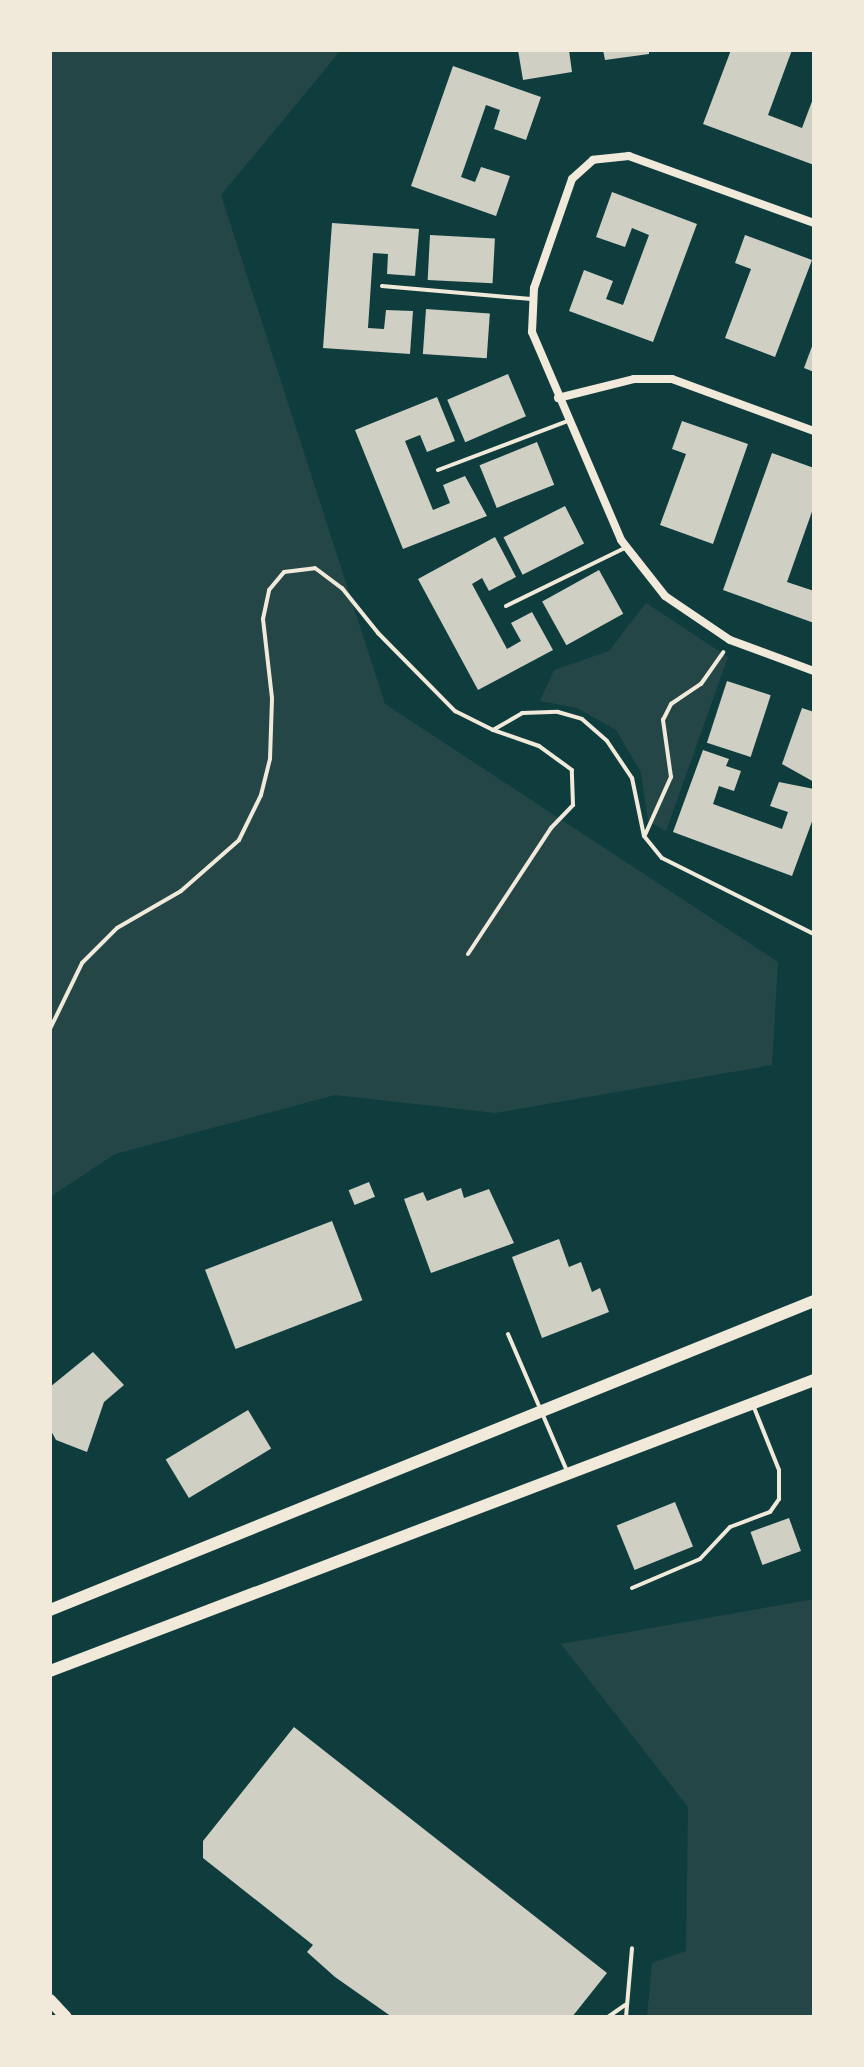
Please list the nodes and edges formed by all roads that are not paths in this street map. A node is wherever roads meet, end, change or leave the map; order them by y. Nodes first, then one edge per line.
1 (814, 223) edge
2 (382, 286) dead end
3 (533, 299) junction
4 (558, 398) junction
5 (568, 421) junction
6 (814, 431) edge
7 (438, 470) dead end
8 (627, 547) junction
9 (506, 606) dead end
10 (814, 671) edge
11 (814, 1301) edge
12 (508, 1334) dead end
13 (814, 1380) edge
14 (753, 1403) junction
15 (540, 1410) junction
16 (568, 1473) junction
17 (632, 1588) dead end
18 (50, 1610) edge
19 (50, 1671) edge
20 (632, 1948) dead end
21 (50, 2000) edge
22 (627, 2004) junction
23 (66, 2017) edge
24 (608, 2017) edge
25 (626, 2017) edge

1 - 3 street
2 - 3 lane
3 - 4 street
4 - 5 street
4 - 6 street
5 - 7 lane
5 - 8 street
8 - 9 lane
8 - 10 street
11 - 15 main road
12 - 15 lane
13 - 14 main road
14 - 16 main road
14 - 17 lane
15 - 16 lane
15 - 18 main road
16 - 19 main road
20 - 22 lane
21 - 23 main road
22 - 24 lane
22 - 25 lane

